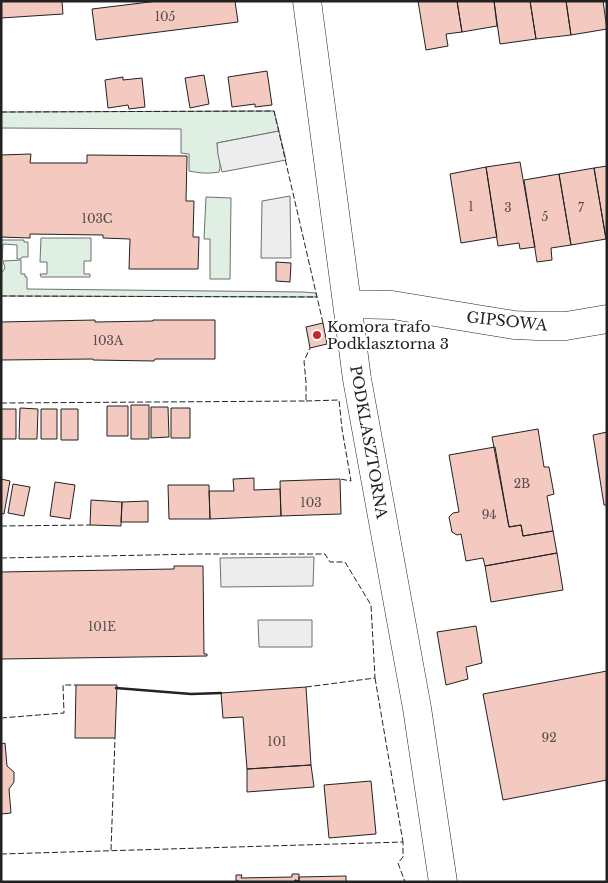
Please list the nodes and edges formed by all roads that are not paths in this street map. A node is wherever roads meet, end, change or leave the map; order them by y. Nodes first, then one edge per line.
1 (307, 1) edge
2 (348, 304) junction
3 (607, 319) edge
4 (444, 882) edge

1 - 2 street, PODKLASZTORNA
2 - 3 street, GIPSOWA
2 - 4 street, PODKLASZTORNA

